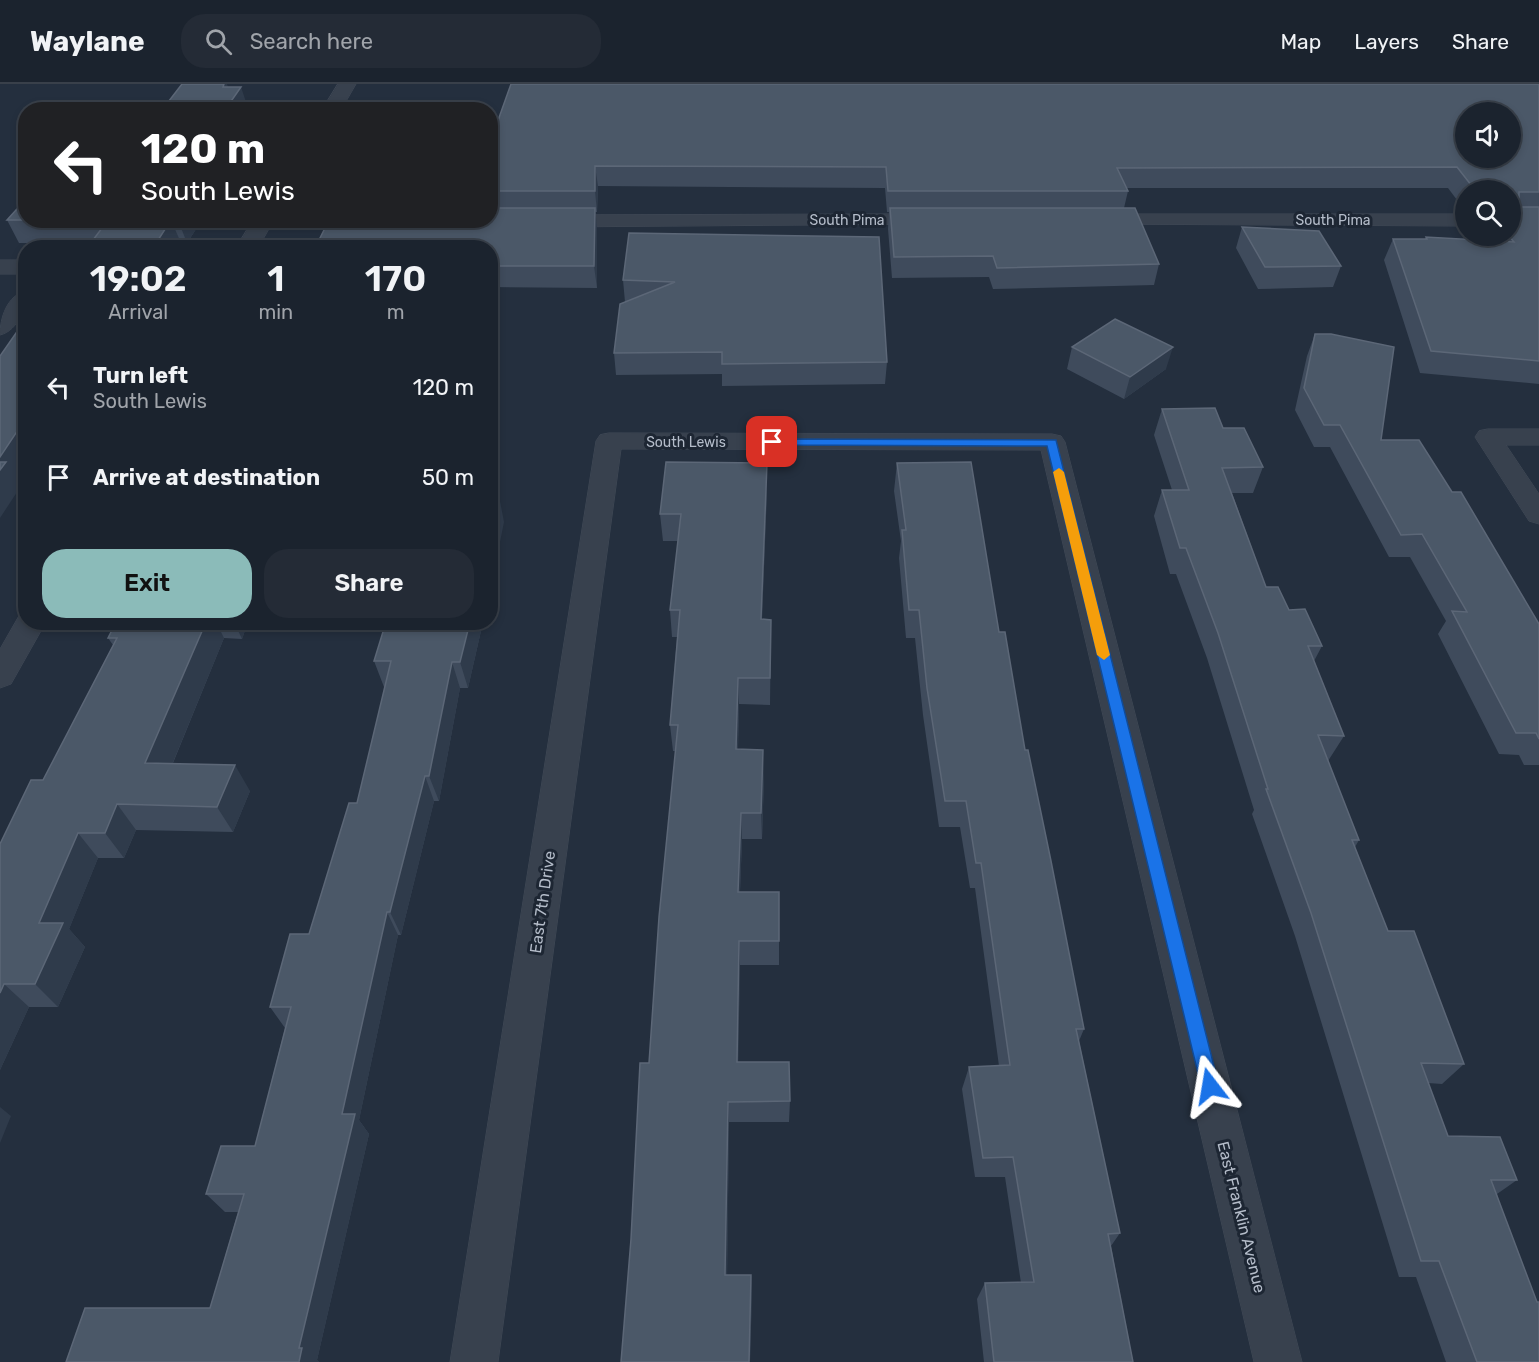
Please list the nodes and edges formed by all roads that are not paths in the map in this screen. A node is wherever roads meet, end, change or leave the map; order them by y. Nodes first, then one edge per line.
1 (347, 84) edge
2 (336, 102) edge
3 (953, 220) edge
4 (1072, 220) edge
5 (1455, 220) edge
6 (537, 221) edge
7 (0, 267) edge
8 (18, 267) edge
9 (18, 306) edge
10 (0, 329) edge
11 (1539, 437) edge
12 (609, 441) joint
13 (1052, 442) joint
14 (1539, 515) edge
15 (26, 630) edge
16 (0, 676) edge
17 (474, 1362) edge
18 (1278, 1362) edge

1 - 2 street
3 - 6 street, South Pima
4 - 5 street, South Pima
7 - 8 street
9 - 10 lane
11 - 14 street
12 - 13 street, South Lewis
12 - 17 street, East 7th Drive
13 - 18 street, East Franklin Avenue
15 - 16 street

